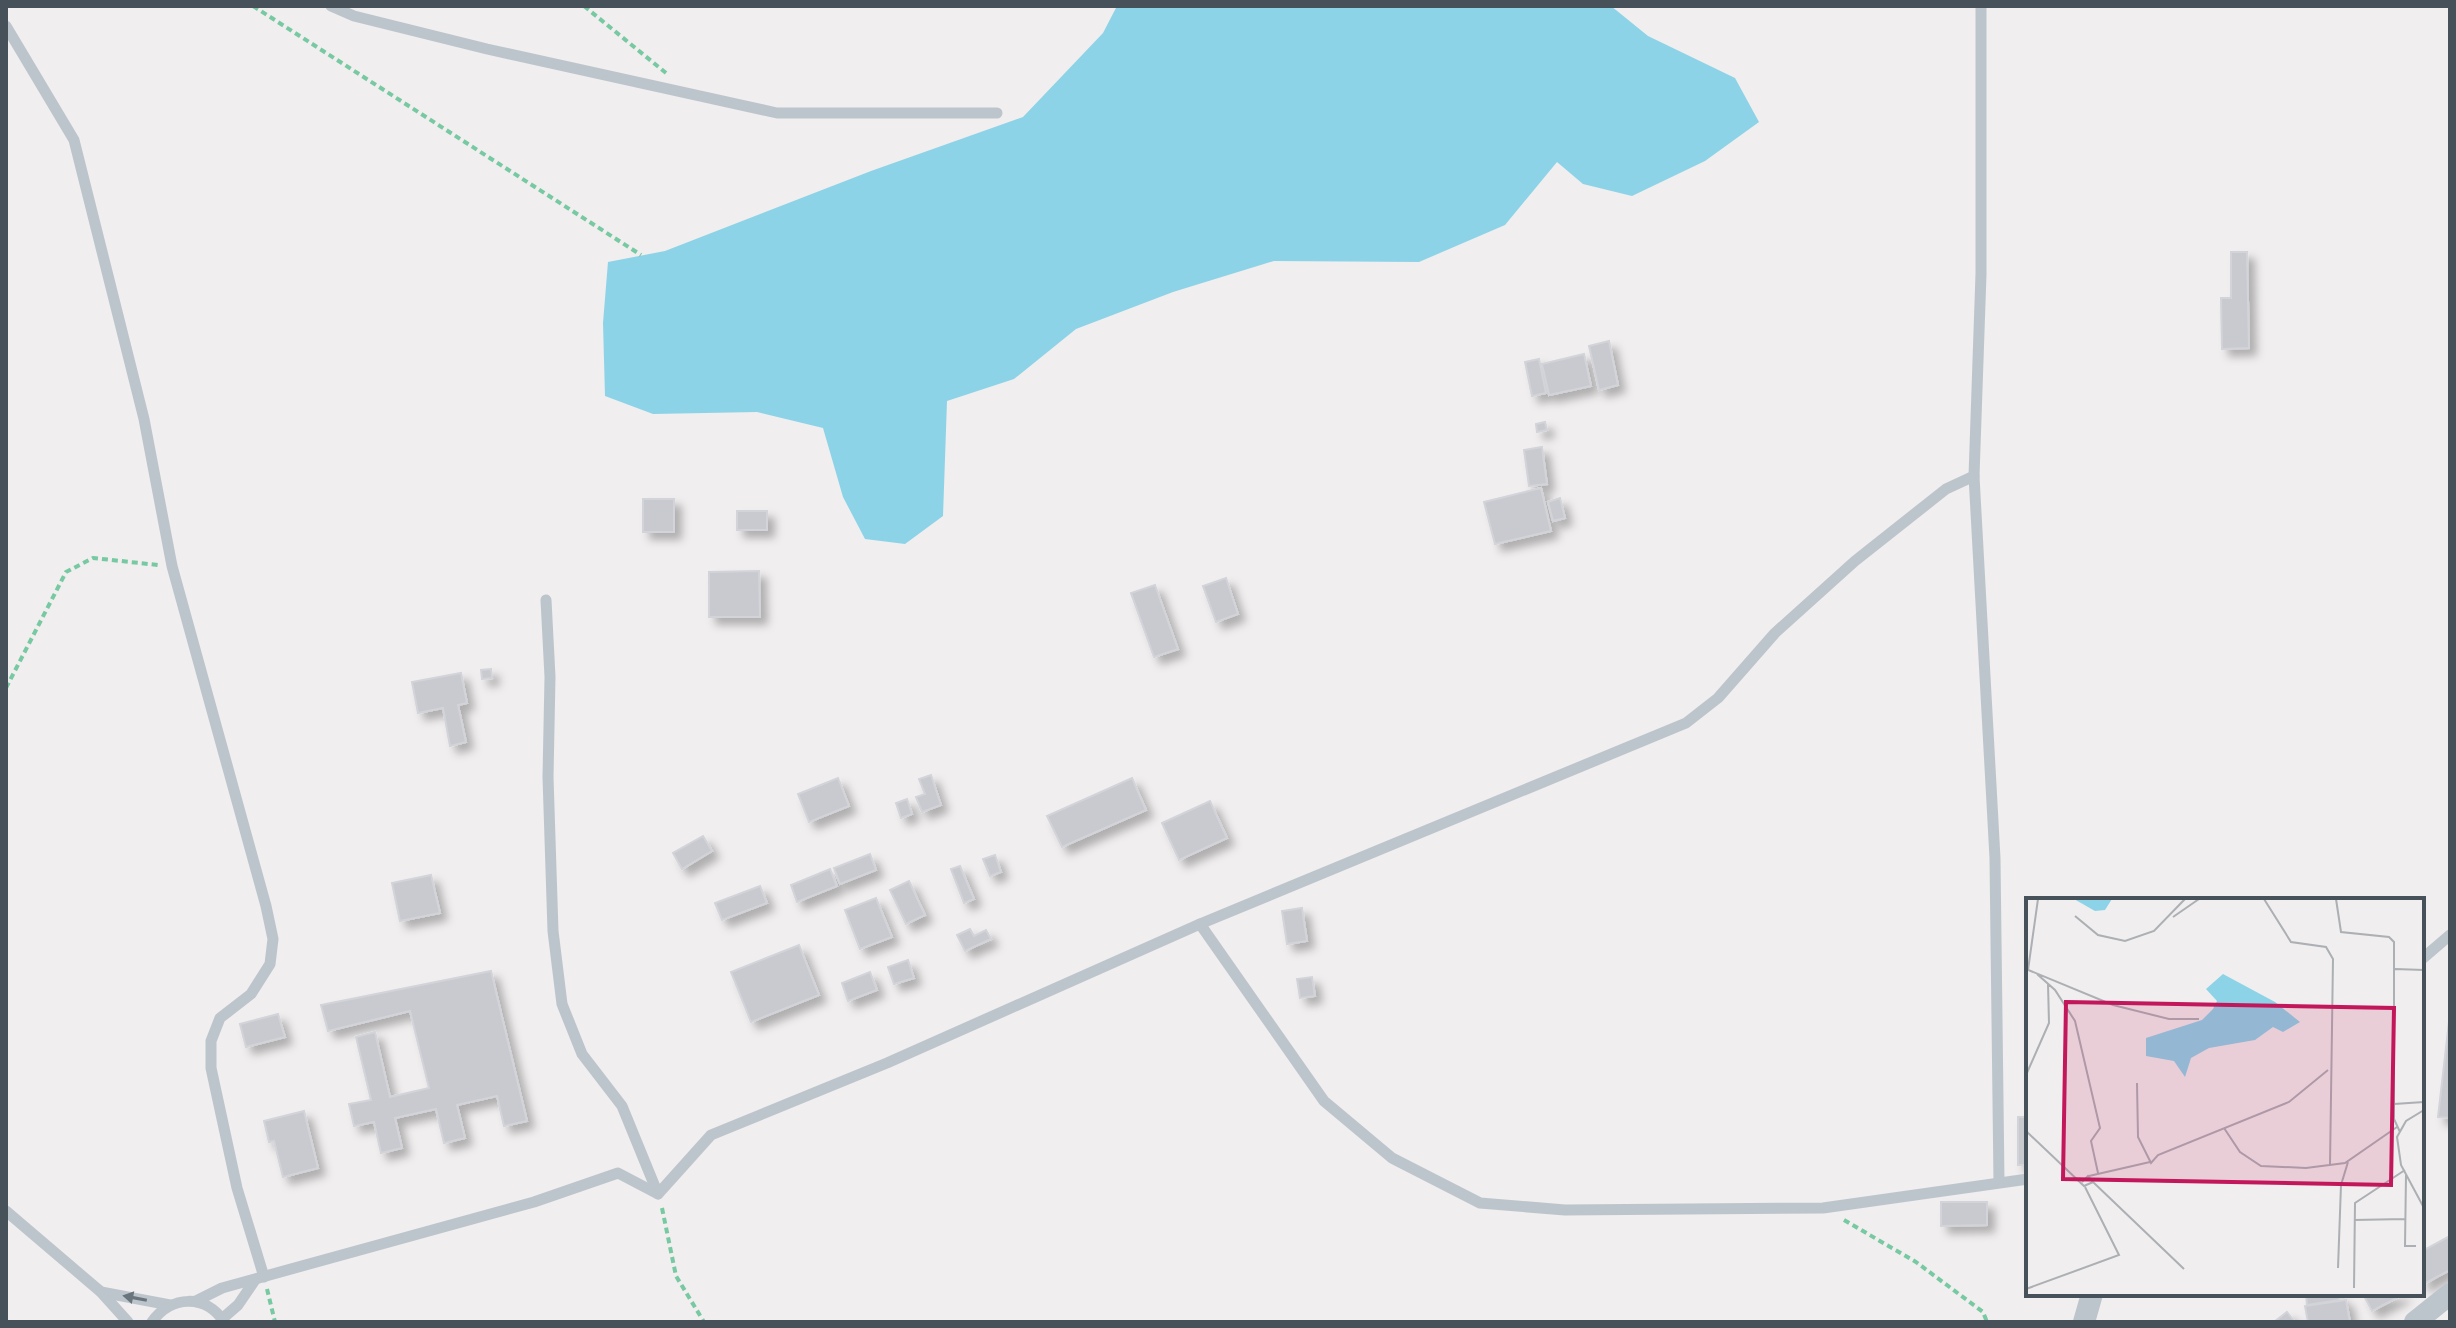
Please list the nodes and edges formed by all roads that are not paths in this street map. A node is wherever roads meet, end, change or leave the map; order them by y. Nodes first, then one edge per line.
1 (331, 6) edge
2 (1981, 6) edge
3 (6, 26) edge
4 (997, 113) dead end
5 (1974, 476) junction
6 (546, 600) dead end
7 (1200, 924) junction
8 (2450, 935) edge
9 (2424, 957) edge
10 (2026, 1179) edge
11 (1999, 1182) junction
12 (658, 1194) junction
13 (6, 1211) edge
14 (259, 1278) junction
15 (101, 1292) junction
16 (2450, 1294) edge
17 (2091, 1296) edge
18 (196, 1301) junction
19 (170, 1305) junction
20 (224, 1320) edge
21 (128, 1322) edge
22 (152, 1322) edge
23 (2084, 1322) edge
24 (2415, 1322) edge

1 - 4 lane
2 - 5 lane
3 - 14 lane
5 - 7 lane
5 - 11 lane
6 - 12 lane
7 - 11 lane
7 - 12 lane
8 - 9 lane
10 - 11 lane
12 - 14 lane
13 - 15 lane
14 - 18 lane
14 - 20 lane
19 -> 15 lane
15 - 21 lane
16 - 24 street
17 - 23 street
18 - 19 lane
18 - 20 lane
19 - 22 lane

